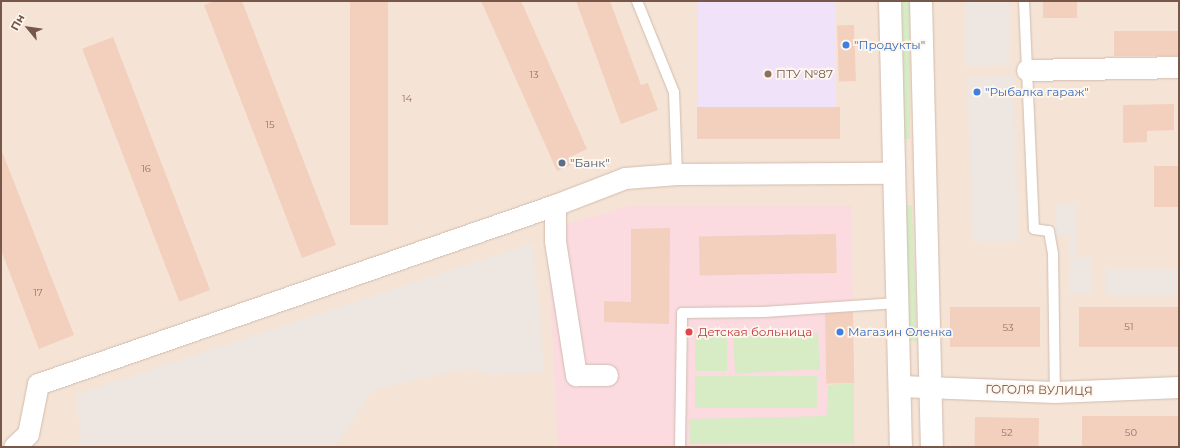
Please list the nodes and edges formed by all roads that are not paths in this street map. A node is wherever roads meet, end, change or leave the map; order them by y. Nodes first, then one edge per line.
1 (637, 1) edge
2 (890, 1) edge
3 (921, 1) edge
4 (1024, 1) edge
5 (1179, 67) edge
6 (1027, 70) junction
7 (894, 173) junction
8 (677, 174) junction
9 (556, 205) junction
10 (897, 303) junction
11 (607, 375) dead end
12 (900, 386) junction
13 (930, 387) junction
14 (1179, 388) edge
15 (1055, 392) junction
16 (14, 447) edge
17 (680, 447) edge
18 (901, 447) edge
19 (932, 447) edge

1 - 8 lane
2 - 7 street
3 - 13 street
4 - 6 lane
5 - 6 street
6 - 15 lane
7 - 8 street
7 - 10 street
8 - 9 street
9 - 11 street
9 - 16 street
10 - 12 street
10 - 17 lane
12 - 13 street, ГОГОЛЯ ВУЛИЦЯ
12 - 18 street
13 - 15 street, ГОГОЛЯ ВУЛИЦЯ
13 - 19 street
14 - 15 street, ГОГОЛЯ ВУЛИЦЯ

